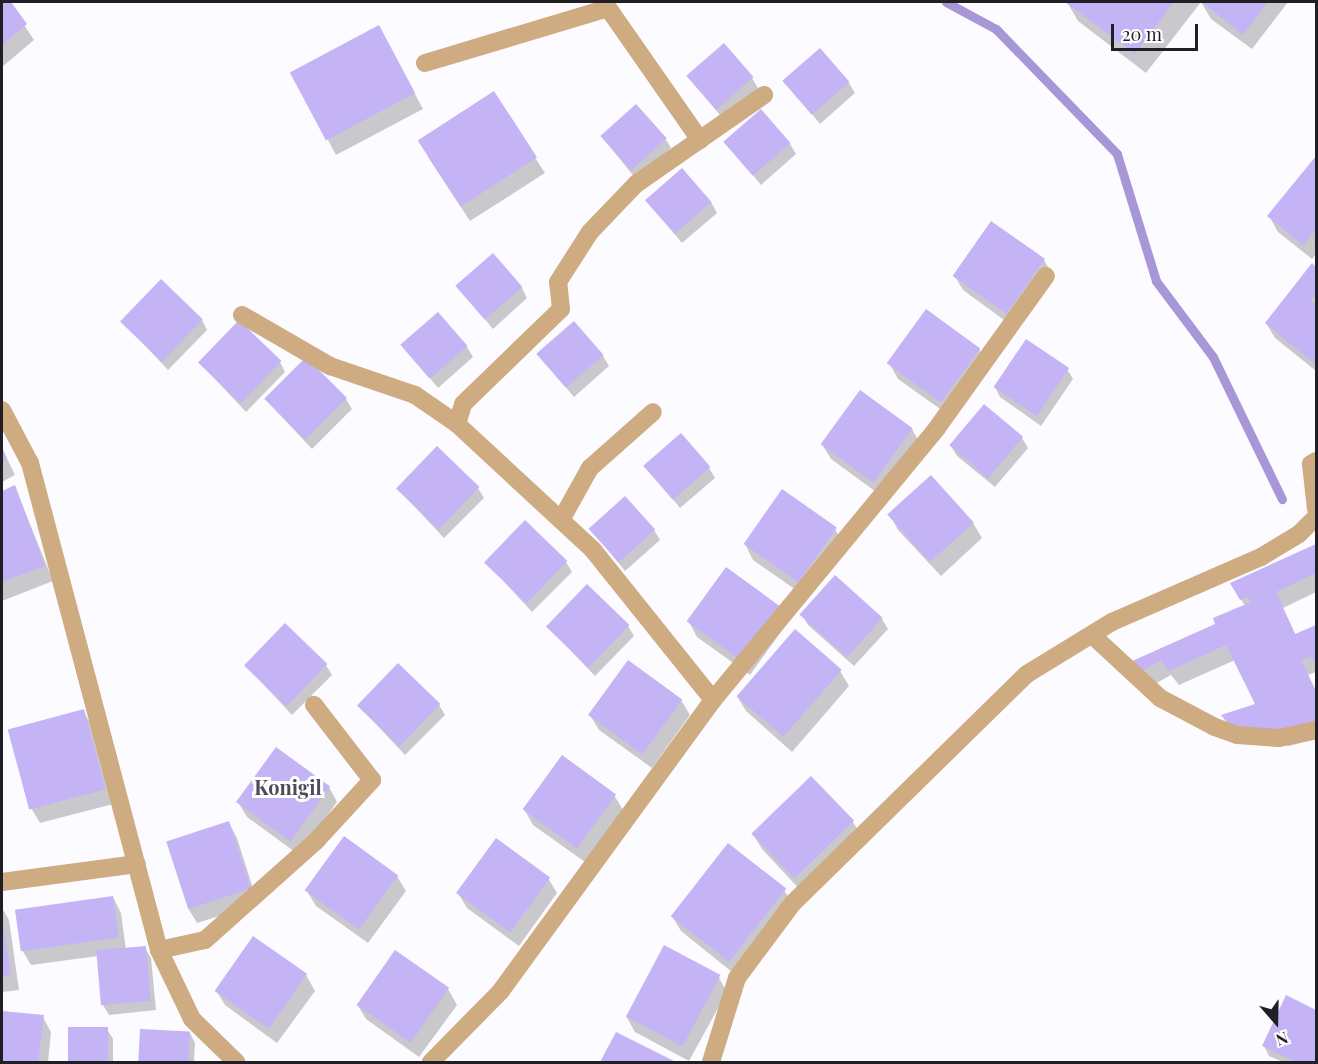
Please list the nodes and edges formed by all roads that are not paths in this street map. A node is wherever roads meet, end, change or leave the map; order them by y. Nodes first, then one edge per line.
1 (425, 63) dead end
2 (764, 95) dead end
3 (700, 140) junction
4 (1046, 276) dead end
5 (242, 315) dead end
6 (2, 410) edge
7 (653, 412) dead end
8 (457, 424) junction
9 (1317, 461) edge
10 (1317, 509) edge
11 (1317, 517) edge
12 (561, 520) junction
13 (1092, 635) junction
14 (713, 700) junction
15 (314, 705) dead end
16 (1317, 730) edge
17 (137, 864) junction
18 (2, 882) edge
19 (159, 950) junction
20 (236, 1062) edge
21 (431, 1062) edge
22 (711, 1062) edge

1 - 3 street
2 - 3 street
3 - 8 street
4 - 14 street
5 - 8 street
6 - 17 street
7 - 12 street
8 - 12 street
9 - 10 street
11 - 13 street
12 - 14 street
13 - 16 street
13 - 22 street
14 - 21 street
15 - 19 street
17 - 18 street
17 - 19 street
19 - 20 street

